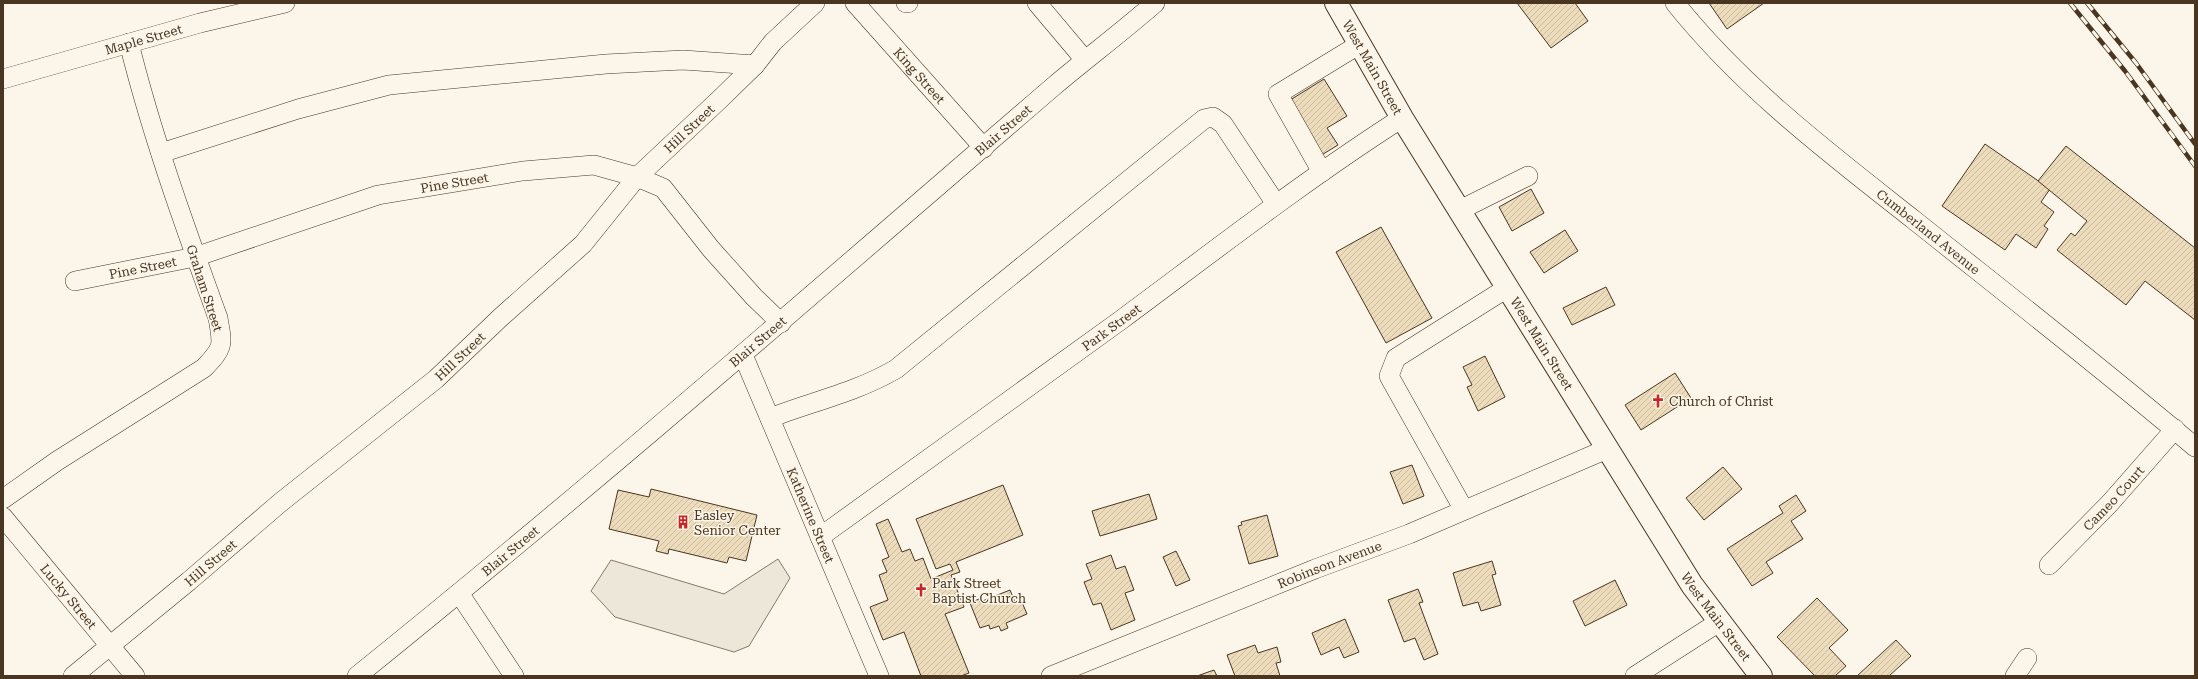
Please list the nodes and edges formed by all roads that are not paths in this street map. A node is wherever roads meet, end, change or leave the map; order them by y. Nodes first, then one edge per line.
1 (285, 3) edge
2 (815, 3) edge
3 (1037, 3) edge
4 (1155, 3) edge
5 (1336, 3) edge
6 (1675, 3) edge
7 (864, 6) edge
8 (129, 43) junction
9 (1360, 44) junction
10 (1085, 60) junction
11 (755, 65) junction
12 (3, 80) edge
13 (1402, 118) junction
14 (984, 148) junction
15 (161, 153) junction
16 (1322, 172) junction
17 (1528, 176) dead end
18 (637, 178) junction
19 (1276, 204) junction
20 (1460, 210) junction
21 (195, 257) junction
22 (75, 281) dead end
23 (1507, 288) junction
24 (782, 322) junction
25 (743, 355) junction
26 (770, 418) junction
27 (2175, 430) junction
28 (2195, 446) edge
29 (1607, 449) junction
30 (3, 499) edge
31 (1464, 510) junction
32 (3, 517) edge
33 (820, 537) junction
34 (2049, 565) dead end
35 (459, 593) junction
36 (1719, 622) junction
37 (109, 645) junction
38 (2027, 658) dead end
39 (73, 676) edge
40 (135, 676) edge
41 (356, 676) edge
42 (514, 676) edge
43 (880, 676) edge
44 (1051, 676) edge
45 (1635, 676) edge
46 (1761, 676) edge
47 (2015, 676) edge

1 - 8 street, Maple Street
2 - 11 street, Hill Street
3 - 10 street
4 - 10 street, Blair Street
5 - 9 main road, West Main Street
6 - 27 street, Cumberland Avenue
7 - 14 street, King Street
8 - 12 street, Maple Street
8 - 15 street, Graham Street
9 - 13 main road, West Main Street
9 - 16 street
10 - 14 street, Blair Street
11 - 15 street
11 - 18 street, Hill Street
13 - 16 street, Park Street
13 - 20 main road, West Main Street
14 - 24 street, Blair Street
15 - 21 street, Graham Street
16 - 19 street, Park Street
17 - 20 street
18 - 21 street, Pine Street
18 - 24 street, Pine Street
18 - 37 street, Hill Street
19 - 26 street
19 - 33 street, Park Street
20 - 23 main road, West Main Street
21 - 22 street, Pine Street
21 - 30 street, Graham Street
23 - 29 main road, West Main Street
23 - 31 street
24 - 25 street, Blair Street
25 - 26 street, Katherine Street
25 - 35 street, Blair Street
26 - 33 street, Katherine Street
27 - 28 street, Cumberland Avenue
27 - 34 street, Cameo Court
29 - 31 street, Robinson Avenue
29 - 36 main road, West Main Street
31 - 44 street, Robinson Avenue
32 - 37 street, Lucky Street
33 - 43 street, Katherine Street
35 - 41 street, Blair Street
35 - 42 street
36 - 45 street
36 - 46 main road, West Main Street
37 - 39 street, Hill Street
37 - 40 street, Lucky Street
38 - 47 street

